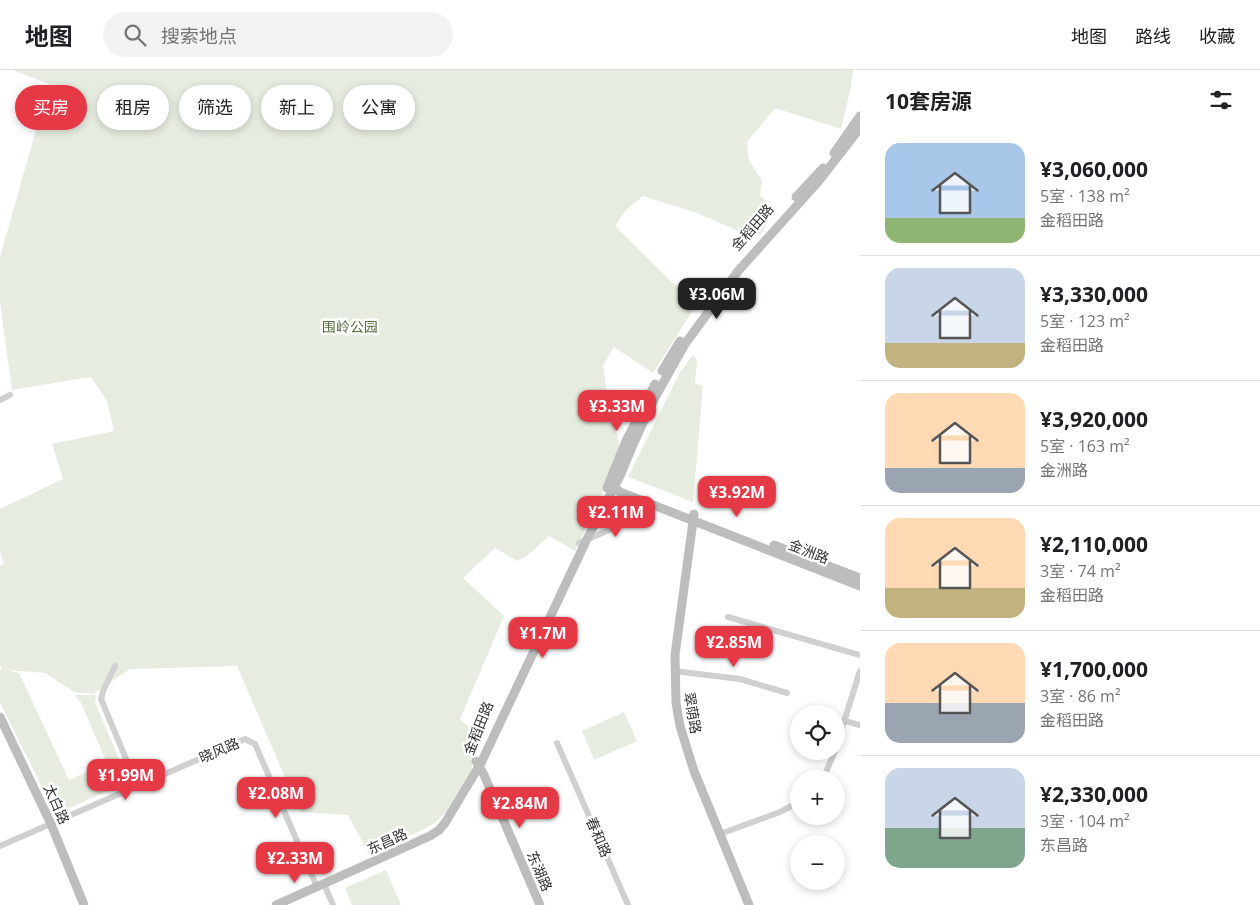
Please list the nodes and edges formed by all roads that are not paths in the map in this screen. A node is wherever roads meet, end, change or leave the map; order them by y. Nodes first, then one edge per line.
1 (860, 116) edge
2 (860, 128) edge
3 (10, 395) dead end
4 (0, 400) edge
5 (613, 484) junction
6 (644, 515) dead end
7 (693, 517) junction
8 (583, 541) junction
9 (860, 578) edge
10 (860, 586) edge
11 (728, 617) dead end
12 (860, 654) edge
13 (116, 666) dead end
14 (674, 671) junction
15 (860, 671) edge
16 (788, 694) dead end
17 (0, 717) edge
18 (845, 721) joint
19 (860, 725) edge
20 (0, 730) edge
21 (557, 742) dead end
22 (478, 766) junction
23 (137, 785) junction
24 (790, 807) edge
25 (49, 825) junction
26 (720, 834) junction
27 (0, 846) edge
28 (320, 886) junction
29 (78, 905) edge
30 (84, 905) edge
31 (276, 905) edge
32 (333, 905) edge
33 (540, 905) edge
34 (628, 905) edge
35 (749, 905) edge

1 - 5 street, 金稻田路
2 - 5 street, 金稻田路
3 - 4 street
5 - 7 street, 金洲路
5 - 8 street, 金稻田路
6 - 8 street
7 - 9 street, 金洲路
7 - 10 street, 金洲路
7 - 14 street, 翠荫路
8 - 22 street, 金稻田路
11 - 12 street
13 - 23 street
14 - 16 street
14 - 26 street, 翠荫路
15 - 18 street
17 - 25 street, 太白路
18 - 19 street
20 - 25 street, 太白路
21 - 34 street, 春和路
22 - 28 street, 东昌路
22 - 33 street, 东湖路
23 - 25 street, 晓风路
23 - 28 street, 晓风路
24 - 26 street
25 - 27 street, 晓风路
25 - 29 street, 太白路
25 - 30 street, 太白路
26 - 35 street, 翠荫路
28 - 31 street, 东昌路
28 - 32 street

